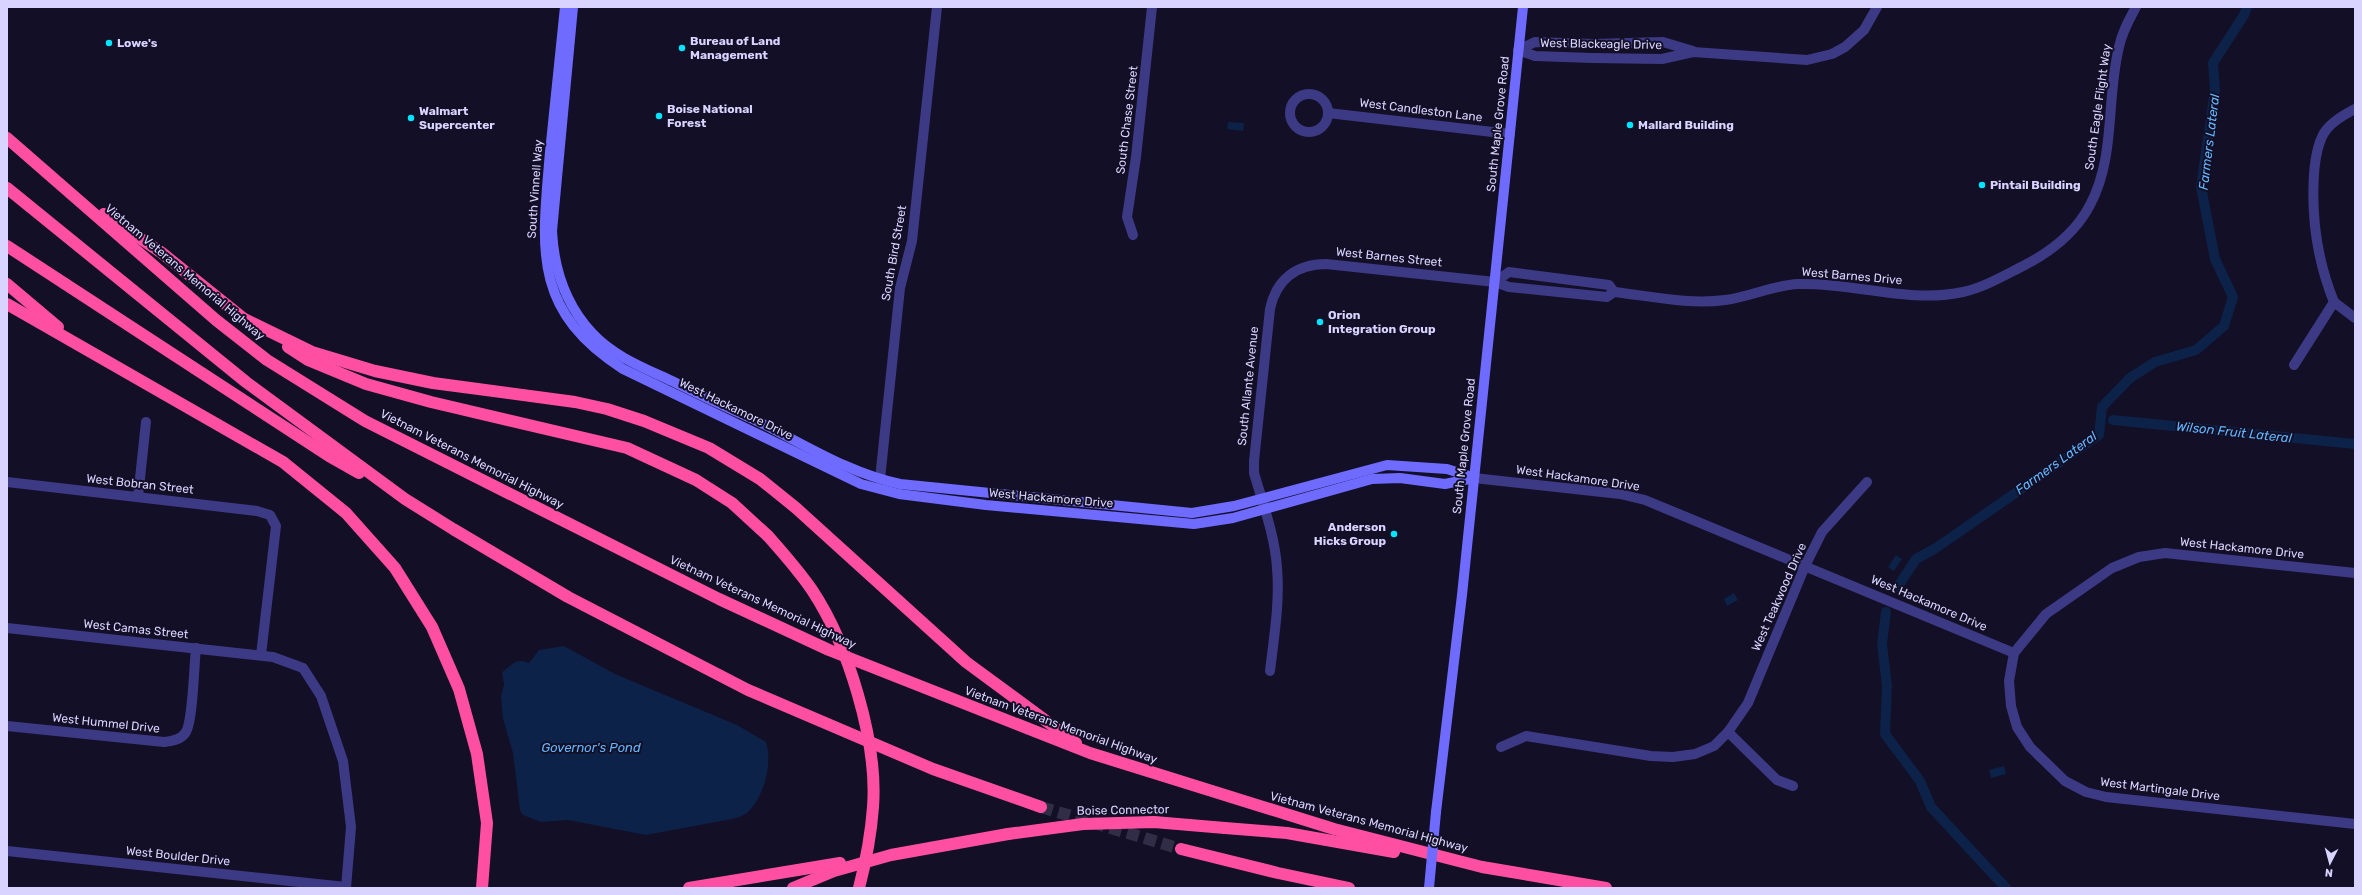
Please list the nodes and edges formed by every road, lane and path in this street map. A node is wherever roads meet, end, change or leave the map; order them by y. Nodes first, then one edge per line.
1 (565, 7) edge
2 (573, 7) edge
3 (937, 7) edge
4 (1152, 7) edge
5 (1523, 7) edge
6 (1877, 7) edge
7 (2136, 7) edge
8 (1518, 50) junction
9 (1693, 52) junction
10 (2355, 109) edge
11 (1328, 113) dead end
12 (1510, 134) junction
13 (7, 138) edge
14 (554, 164) junction
15 (7, 188) edge
16 (67, 188) junction
17 (1132, 234) dead end
18 (7, 246) edge
19 (2035, 260) joint
20 (1284, 279) joint
21 (1494, 282) junction
22 (7, 284) edge
23 (1614, 292) junction
24 (2334, 302) junction
25 (7, 304) edge
26 (238, 316) junction
27 (2355, 318) edge
28 (83, 348) junction
29 (2294, 365) dead end
30 (646, 375) joint
31 (146, 422) dead end
32 (768, 432) junction
33 (1474, 478) junction
34 (880, 479) junction
35 (7, 482) edge
36 (1867, 482) dead end
37 (138, 497) junction
38 (1262, 498) junction
39 (405, 499) junction
40 (1265, 509) junction
41 (1805, 566) junction
42 (2355, 573) edge
43 (7, 628) edge
44 (196, 648) junction
45 (2014, 653) junction
46 (261, 655) junction
47 (1270, 671) dead end
48 (7, 726) edge
49 (1728, 732) junction
50 (1501, 747) dead end
51 (1090, 753) junction
52 (1793, 786) dead end
53 (1041, 807) tunnel mouth
54 (2355, 824) edge
55 (1181, 849) tunnel mouth
56 (7, 851) edge
57 (891, 855) junction
58 (1482, 867) junction
59 (346, 887) edge
60 (482, 888) edge
61 (689, 888) edge
62 (793, 888) edge
63 (859, 888) edge
64 (1349, 888) edge
65 (1429, 888) edge
66 (1606, 888) edge

1 - 14 street, South Vinnell Way
2 - 14 street, South Vinnell Way
3 - 34 street, South Bird Street
4 - 17 street, South Chase Street
5 - 8 street, South Maple Grove Road
6 - 9 street, West Blackeagle Drive
7 - 19 street, South Eagle Flight Way
8 - 9 street, West Blackeagle Drive
8 - 9 street, West Blackeagle Drive
8 - 12 street, South Maple Grove Road
10 - 24 street
11 - 12 street, West Candleston Lane
12 - 21 street, South Maple Grove Road
13 - 16 highway, Vietnam Veterans Memorial Highway
14 - 30 street, South Vinnell Way
15 - 39 highway
16 - 26 highway
16 - 51 highway, Vietnam Veterans Memorial Highway
18 - 39 highway
19 - 23 street, West Barnes Drive
20 - 21 street, West Barnes Street
20 - 38 street, South Allante Avenue
21 - 23 street, West Barnes Drive
21 - 23 street, West Barnes Drive
21 - 33 street, South Maple Grove Road
22 - 28 highway
24 - 27 street
24 - 29 street
25 - 28 highway
26 - 51 highway
26 - 63 highway, bridge
28 - 60 highway
30 - 32 street, West Hackamore Drive
31 - 37 street
32 - 34 street, West Hackamore Drive
32 - 40 street, West Hackamore Drive
33 - 38 street, West Hackamore Drive
33 - 40 street, West Hackamore Drive
33 - 41 street, West Hackamore Drive
33 - 65 street, South Maple Grove Road, bridge
34 - 38 street, West Hackamore Drive
35 - 37 street, West Bobran Street
36 - 41 street, West Teakwood Drive
37 - 46 street, West Bobran Street
38 - 40 street, South Allante Avenue
39 - 53 highway
40 - 47 street, South Allante Avenue
41 - 45 street, West Hackamore Drive
41 - 49 street, West Teakwood Drive
42 - 45 street, West Hackamore Drive
43 - 44 street, West Camas Street
44 - 46 street, West Camas Street
44 - 48 street, West Hummel Drive
45 - 54 street, West Martingale Drive
46 - 59 street, West Camas Street
49 - 50 street, West Teakwood Drive
49 - 52 street
51 - 58 highway, Vietnam Veterans Memorial Highway
55 - 64 highway
56 - 59 street, West Boulder Drive
57 - 58 highway, Boise Connector, bridge
57 - 61 highway
57 - 62 highway, Boise Connector
58 - 66 highway, Vietnam Veterans Memorial Highway

